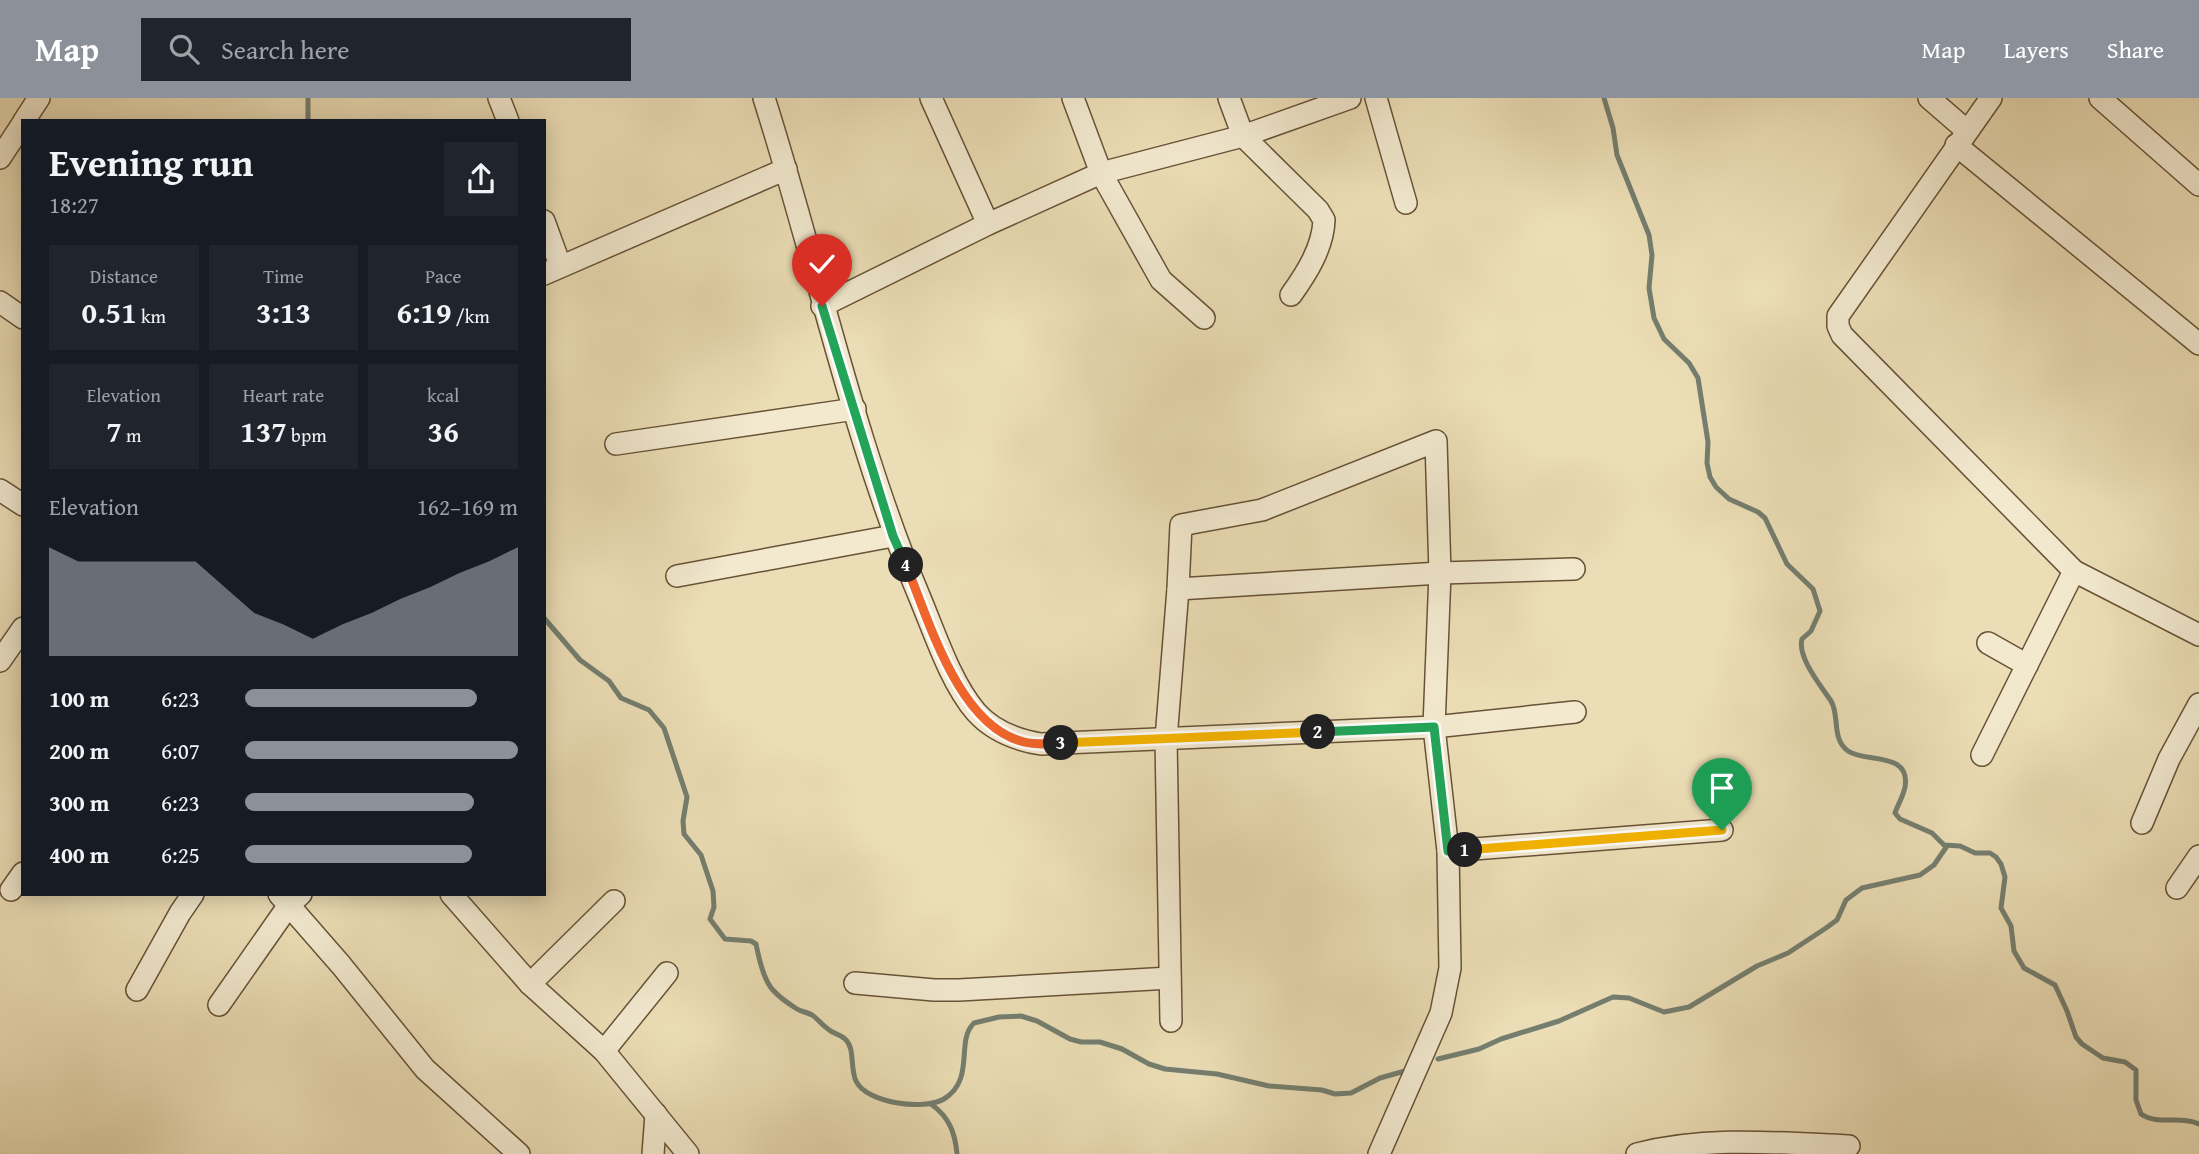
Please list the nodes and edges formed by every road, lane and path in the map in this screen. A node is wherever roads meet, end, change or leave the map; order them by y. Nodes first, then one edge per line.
1 (39, 98) edge
2 (499, 98) edge
3 (764, 98) edge
4 (930, 98) edge
5 (1073, 98) edge
6 (1229, 98) edge
7 (1350, 98) edge
8 (1376, 98) edge
9 (1929, 98) edge
10 (1991, 98) edge
11 (2100, 98) edge
12 (25, 119) edge
13 (507, 119) edge
14 (21, 125) edge
15 (1242, 136) junction
16 (1961, 138) junction
17 (0, 158) edge
18 (786, 169) junction
19 (1101, 173) junction
20 (2199, 185) edge
21 (1406, 203) dead end
22 (988, 224) junction
23 (546, 233) edge
24 (552, 269) edge
25 (1291, 295) dead end
26 (0, 302) edge
27 (822, 306) junction
28 (21, 317) edge
29 (1204, 318) dead end
30 (2199, 344) edge
31 (855, 410) junction
32 (616, 444) dead end
33 (0, 490) edge
34 (21, 504) edge
35 (893, 536) junction
36 (1574, 569) dead end
37 (2074, 571) junction
38 (1440, 573) junction
39 (677, 576) dead end
40 (1178, 589) junction
41 (21, 631) edge
42 (2199, 635) edge
43 (1989, 643) dead end
44 (0, 661) edge
45 (2027, 666) junction
46 (2199, 704) edge
47 (1575, 712) dead end
48 (1434, 727) junction
49 (1166, 739) junction
50 (1982, 755) dead end
51 (2142, 823) dead end
52 (1722, 830) dead end
53 (1448, 851) junction
54 (2199, 856) edge
55 (2177, 888) dead end
56 (192, 896) edge
57 (453, 896) edge
58 (290, 898) edge
59 (614, 901) dead end
60 (667, 973) dead end
61 (1170, 978) junction
62 (855, 982) dead end
63 (530, 984) junction
64 (137, 990) dead end
65 (219, 1005) dead end
66 (1171, 1021) dead end
67 (604, 1051) junction
68 (656, 1114) junction
69 (1849, 1146) dead end
70 (1737, 1147) edge
71 (519, 1154) edge
72 (653, 1154) edge
73 (688, 1154) edge
74 (1379, 1154) edge
75 (1637, 1154) edge

1 - 12 street
2 - 13 street
3 - 18 street
4 - 22 street
5 - 19 street
6 - 15 street
7 - 15 street
8 - 21 street
9 - 16 street
10 - 16 street
11 - 20 street
14 - 17 street
15 - 19 street
15 - 25 street
16 - 30 street
16 - 37 street
18 - 24 street
18 - 27 street
19 - 22 street
19 - 29 street
22 - 27 street
23 - 24 street
26 - 28 street
27 - 31 street
31 - 32 street
31 - 35 street
33 - 34 street
35 - 39 street
35 - 49 street
36 - 38 street
37 - 42 street
37 - 45 street
38 - 40 street
38 - 40 street
38 - 48 street
40 - 49 street
41 - 44 street
43 - 45 street
45 - 50 street
46 - 51 street
47 - 48 street
48 - 49 street
48 - 53 street
49 - 61 street
52 - 53 street
53 - 74 street
54 - 55 street
56 - 64 street
57 - 63 street
58 - 65 street
58 - 71 street
59 - 63 street
60 - 67 street
61 - 62 street
61 - 66 street
63 - 67 street
67 - 68 street
68 - 72 street
68 - 73 street
69 - 70 street
70 - 75 street

